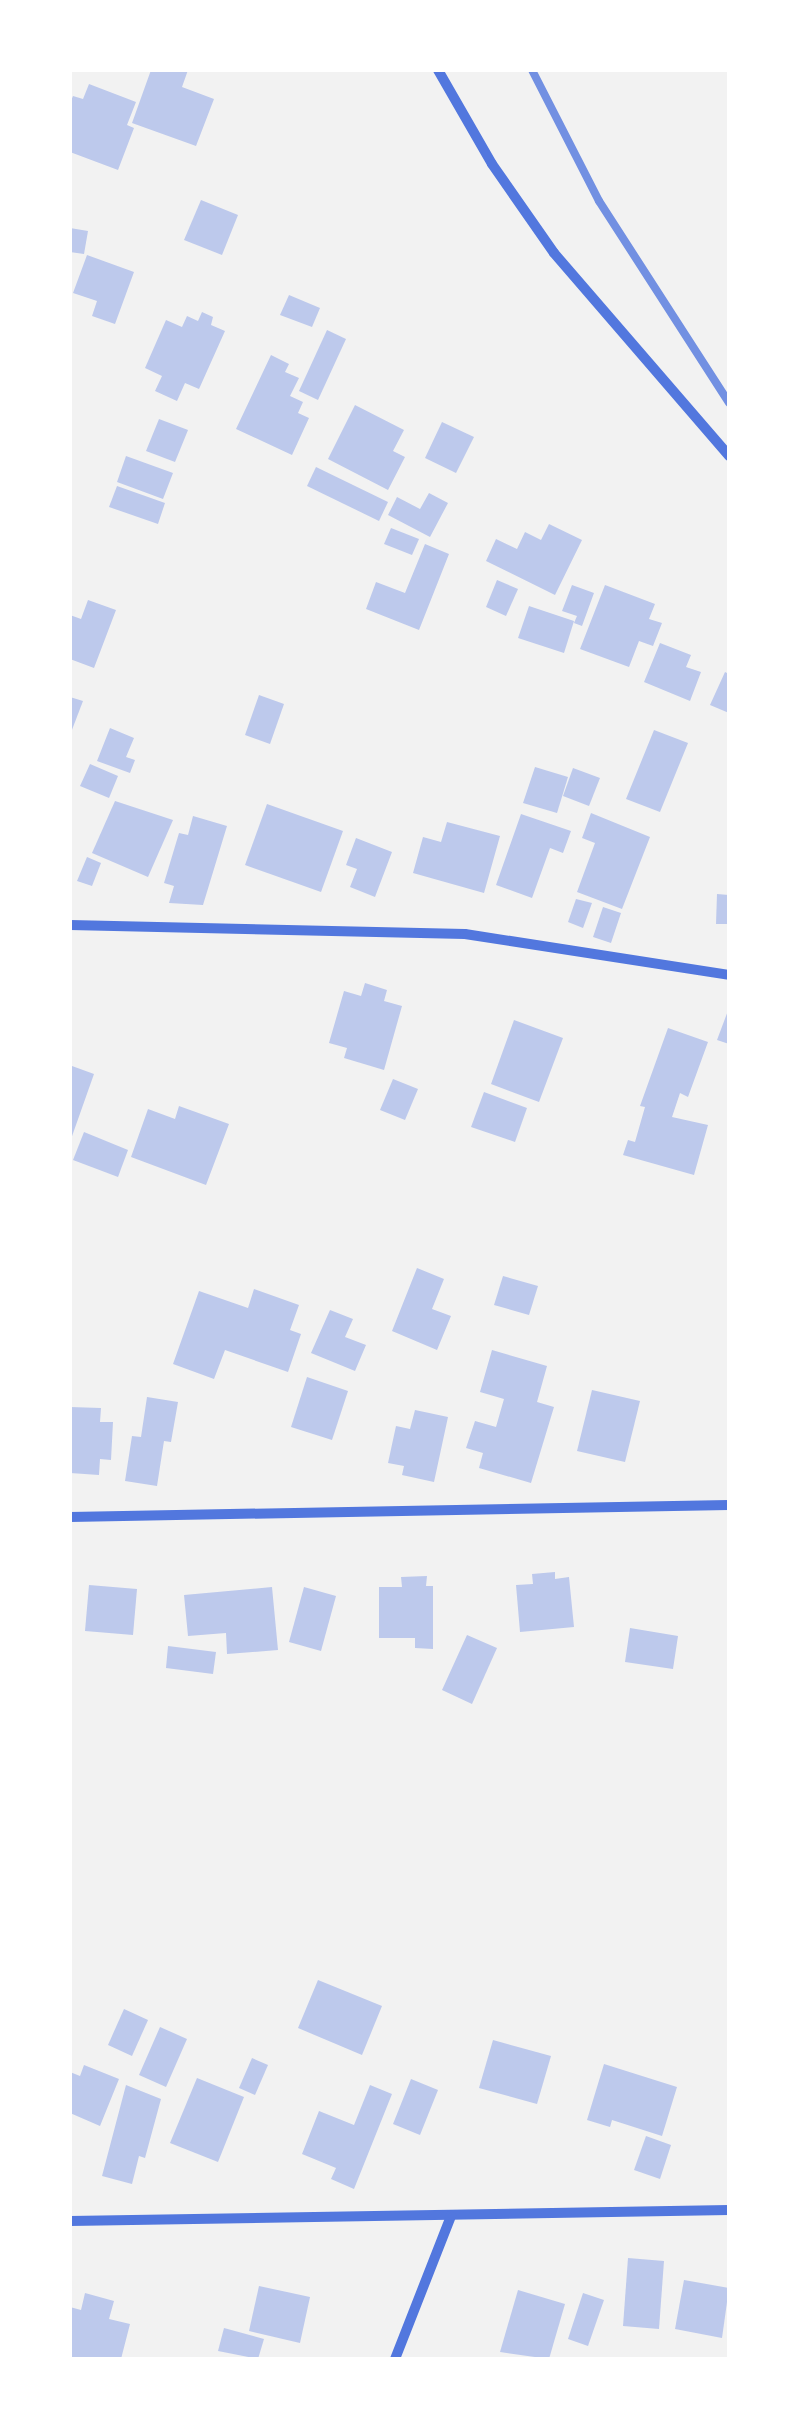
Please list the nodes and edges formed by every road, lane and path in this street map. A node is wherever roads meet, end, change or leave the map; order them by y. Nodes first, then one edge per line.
1 (438, 70) edge
2 (729, 456) edge
3 (70, 925) edge
4 (729, 975) edge
5 (729, 1506) edge
6 (70, 1517) edge
7 (729, 2210) edge
8 (451, 2216) junction
9 (70, 2221) edge
10 (394, 2359) edge

1 - 2 street
3 - 4 street
5 - 6 street
7 - 8 street
8 - 9 street
8 - 10 street

